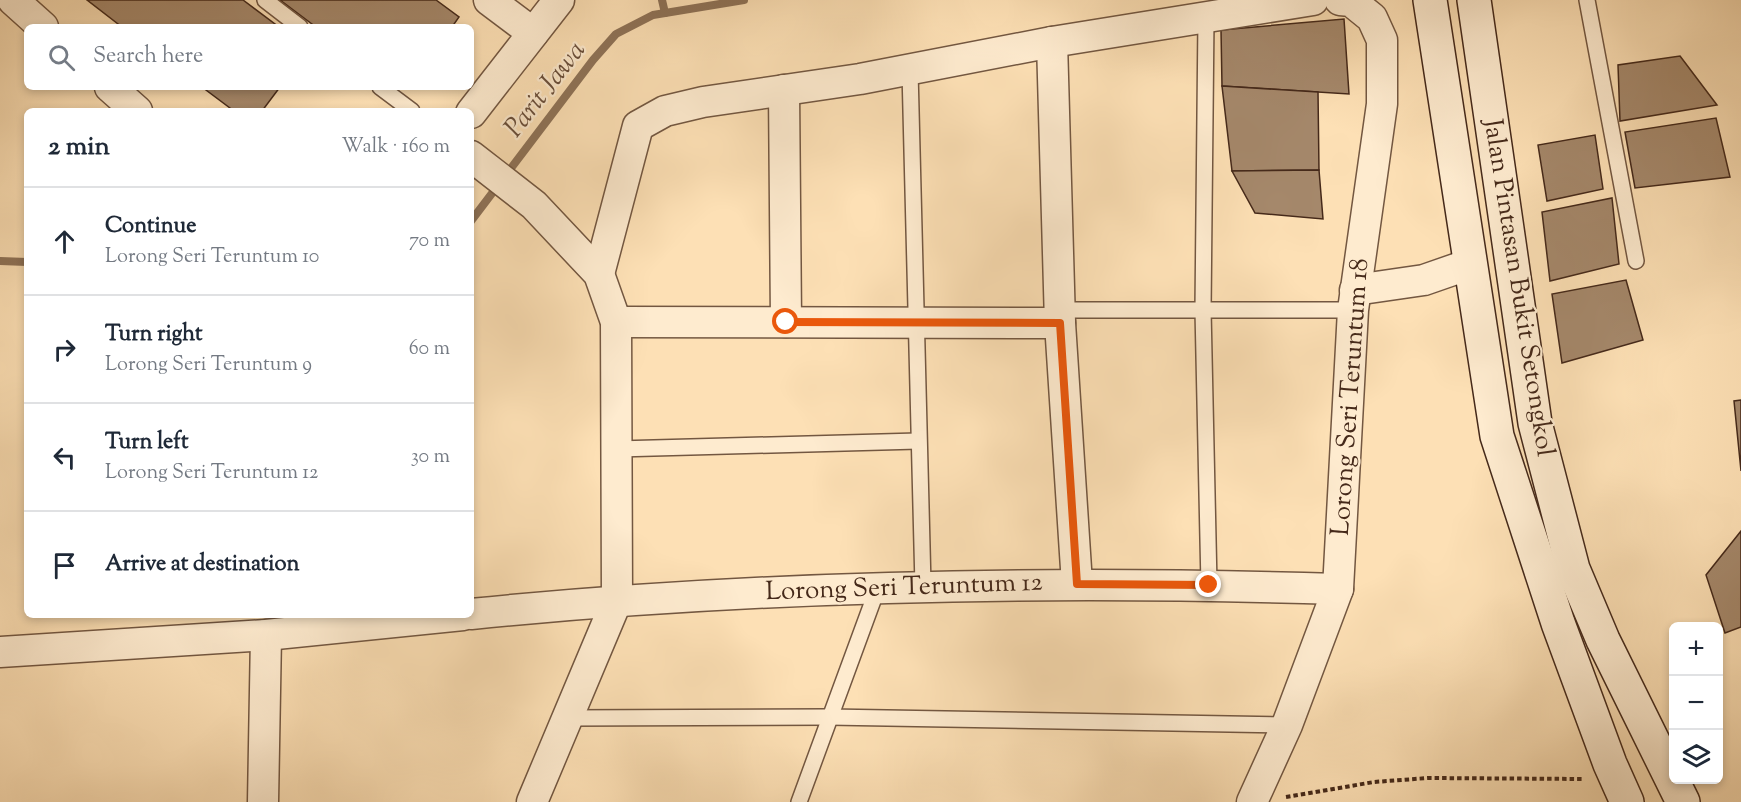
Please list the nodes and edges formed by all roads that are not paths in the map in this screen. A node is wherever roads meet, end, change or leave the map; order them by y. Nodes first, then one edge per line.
1 (13, 0) edge
2 (265, 0) edge
3 (489, 0) edge
4 (559, 0) edge
5 (1313, 0) edge
6 (1340, 0) edge
7 (1430, 0) edge
8 (1474, 0) edge
9 (1587, 0) edge
10 (1206, 18) junction
11 (40, 24) edge
12 (296, 24) edge
13 (533, 33) junction
14 (1052, 42) junction
15 (910, 71) junction
16 (113, 90) edge
17 (384, 90) edge
18 (784, 90) junction
19 (134, 108) edge
20 (408, 108) edge
21 (474, 109) edge
22 (477, 160) edge
23 (1636, 261) dead end
24 (1470, 264) junction
25 (599, 274) junction
26 (1354, 300) junction
27 (1203, 310) junction
28 (1060, 317) junction
29 (915, 321) junction
30 (616, 322) junction
31 (786, 322) junction
32 (918, 441) junction
33 (617, 449) junction
34 (1077, 584) junction
35 (1209, 585) junction
36 (923, 586) junction
37 (878, 587) junction
38 (1338, 589) junction
39 (617, 600) junction
40 (474, 614) edge
41 (433, 618) edge
42 (266, 635) junction
43 (0, 652) edge
44 (829, 717) junction
45 (568, 718) junction
46 (1287, 725) junction
47 (1622, 791) edge
48 (1265, 800) edge
49 (263, 802) edge
50 (532, 802) edge
51 (799, 802) edge
52 (1683, 802) edge

1 - 11 street
2 - 12 lane
3 - 13 street
4 - 13 street
5 - 10 street
6 - 26 street, Lorong Seri Teruntum 18
7 - 24 main road, Jalan Pintasan Bukit Setongkol
8 - 52 main road, Jalan Pintasan Bukit Setongkol
9 - 23 lane
10 - 14 street
10 - 27 lane
13 - 21 street
14 - 15 street
14 - 28 street
15 - 18 street
15 - 29 lane
16 - 19 street
17 - 20 lane
18 - 25 street
18 - 31 street
22 - 25 street
24 - 26 street
24 - 47 main road, Jalan Pintasan Bukit Setongkol
25 - 30 street
26 - 27 lane
26 - 38 street, Lorong Seri Teruntum 18
27 - 28 lane
27 - 35 lane
28 - 29 street
28 - 34 street
29 - 31 street
29 - 32 lane
30 - 31 street
30 - 33 street
32 - 33 lane
32 - 36 lane
33 - 39 street
34 - 35 street, Lorong Seri Teruntum 12
34 - 36 street, Lorong Seri Teruntum 12
35 - 38 street, Lorong Seri Teruntum 12
36 - 37 street, Lorong Seri Teruntum 12
37 - 39 street, Lorong Seri Teruntum 12
37 - 44 lane
38 - 46 street, Lorong Seri Teruntum 18
39 - 40 street, Lorong Seri Teruntum 12
39 - 45 street
41 - 42 street
42 - 43 street
42 - 49 street
44 - 45 lane
44 - 46 lane
44 - 51 lane
45 - 50 street
46 - 48 street, Lorong Seri Teruntum 18

